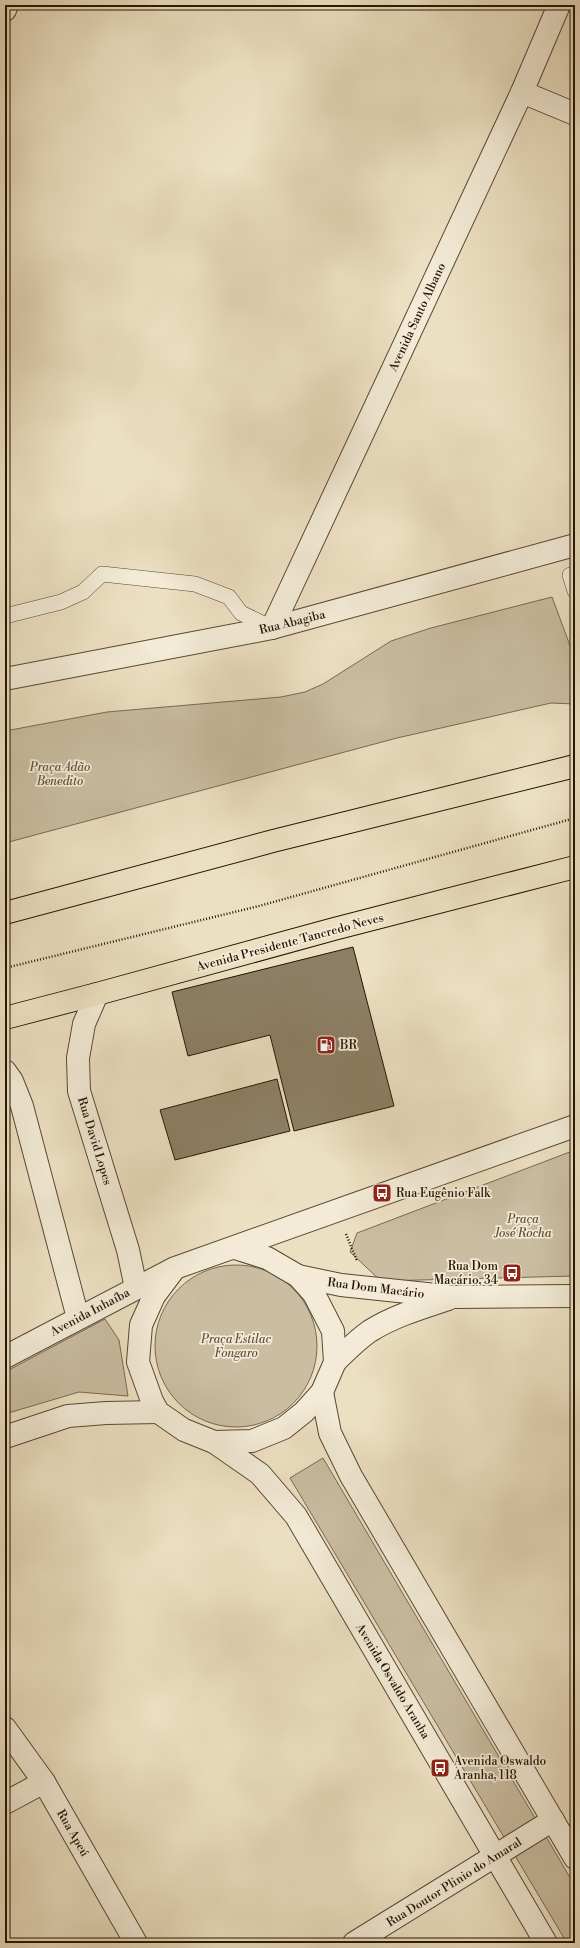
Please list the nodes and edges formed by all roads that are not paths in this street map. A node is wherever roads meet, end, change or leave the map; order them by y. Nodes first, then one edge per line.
1 (7, 5) edge
2 (559, 5) edge
3 (5, 10) edge
4 (522, 92) junction
5 (575, 114) edge
6 (575, 545) edge
7 (575, 574) edge
8 (575, 591) edge
9 (5, 616) edge
10 (272, 628) junction
11 (5, 679) edge
12 (575, 766) edge
13 (575, 867) edge
14 (5, 913) edge
15 (97, 994) junction
16 (5, 1018) edge
17 (5, 1070) edge
18 (575, 1126) edge
19 (235, 1248) junction
20 (175, 1268) junction
21 (298, 1276) junction
22 (136, 1288) junction
23 (575, 1296) edge
24 (455, 1297) junction
25 (78, 1318) junction
26 (5, 1358) edge
27 (335, 1362) junction
28 (322, 1392) junction
29 (158, 1412) junction
30 (5, 1437) edge
31 (214, 1442) junction
32 (5, 1728) edge
33 (44, 1782) junction
34 (5, 1803) edge
35 (553, 1820) junction
36 (496, 1856) junction
37 (575, 1858) edge
38 (136, 1943) edge
39 (354, 1943) edge
40 (546, 1943) edge

1 - 3 street
2 - 4 street, Avenida Santo Albano
4 - 5 street
4 - 10 street, Avenida Santo Albano
6 - 10 street, Rua Abagiba
7 - 8 lane
9 - 10 lane
10 - 11 street, Rua Abagiba
12 - 14 highway
13 - 15 highway, Avenida Presidente Tancredo Neves
15 - 16 highway, Avenida Presidente Tancredo Neves
15 - 22 street, Rua David Lopes
17 - 25 street
18 - 19 street
19 - 20 street
19 - 21 street
20 - 22 street, Avenida Inhaíba
20 - 29 street
21 - 24 street, Rua Dom Macário
21 - 27 street
22 - 25 street, Avenida Inhaíba
23 - 24 street, Rua Dom Macário
24 - 27 street, Rua Dom Macário
25 - 26 street, Avenida Inhaíba
27 - 28 street
28 - 31 street
28 - 35 street
29 - 30 street
29 - 31 street
31 - 36 street, Avenida Osvaldo Aranha
32 - 33 street, Rua Apeú
33 - 34 street
33 - 38 street, Rua Apeú
35 - 36 street, Rua Doutor Plinio do Amaral
35 - 37 street
36 - 39 street, Rua Doutor Plinio do Amaral
36 - 40 street, Avenida Osvaldo Aranha

